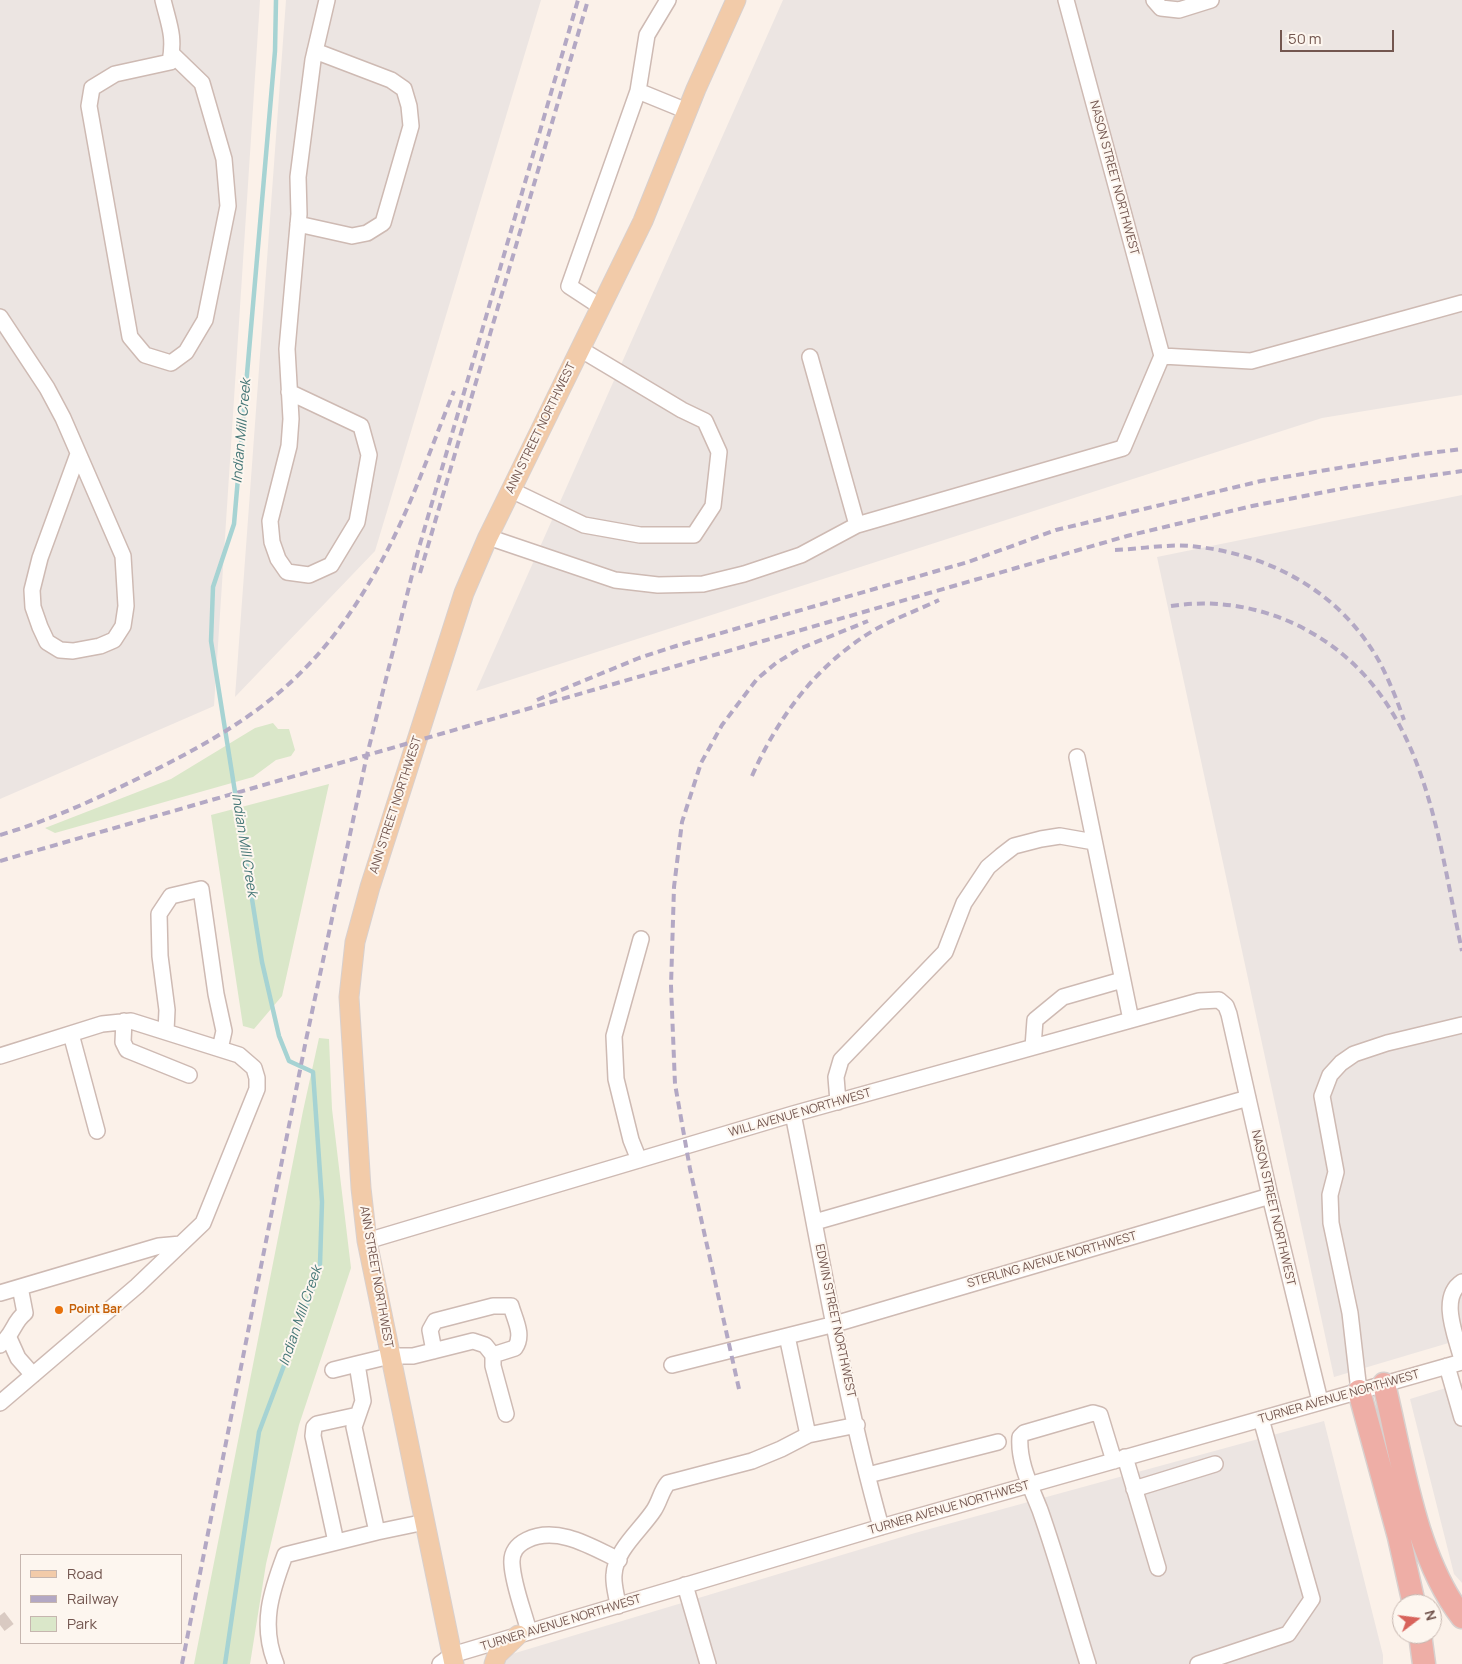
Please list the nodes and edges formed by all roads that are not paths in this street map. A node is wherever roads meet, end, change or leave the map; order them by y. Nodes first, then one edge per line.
1 (162, 0) edge
2 (327, 0) edge
3 (668, 0) edge
4 (736, 0) edge
5 (1066, 0) edge
6 (1154, 0) edge
7 (1211, 0) edge
8 (315, 51) junction
9 (172, 54) junction
10 (638, 91) junction
11 (687, 112) junction
12 (298, 224) junction
13 (1462, 303) edge
14 (601, 307) junction
15 (0, 317) edge
16 (580, 349) junction
17 (1162, 356) junction
18 (810, 357) dead end
19 (289, 392) junction
20 (78, 454) junction
21 (511, 490) junction
22 (857, 525) junction
23 (488, 537) junction
24 (1077, 757) dead end
25 (1094, 842) junction
26 (641, 938) dead end
27 (1122, 980) junction
28 (1229, 1014) joint
29 (1131, 1020) junction
30 (124, 1021) junction
31 (1462, 1025) edge
32 (166, 1031) junction
33 (71, 1034) junction
34 (1033, 1047) junction
35 (220, 1049) junction
36 (0, 1056) edge
37 (189, 1076) dead end
38 (1248, 1098) junction
39 (838, 1102) junction
40 (794, 1114) junction
41 (98, 1131) dead end
42 (639, 1160) junction
43 (1270, 1196) junction
44 (815, 1222) junction
45 (367, 1241) junction
46 (181, 1244) junction
47 (1462, 1282) edge
48 (20, 1287) junction
49 (0, 1293) edge
50 (835, 1324) junction
51 (788, 1336) junction
52 (4, 1341) edge
53 (434, 1351) junction
54 (493, 1355) junction
55 (390, 1356) junction
56 (1462, 1361) edge
57 (357, 1364) junction
58 (672, 1364) dead end
59 (1447, 1366) junction
60 (333, 1370) dead end
61 (34, 1375) junction
62 (1384, 1384) junction
63 (1359, 1391) junction
64 (1, 1401) edge
65 (1320, 1401) junction
66 (358, 1414) junction
67 (506, 1414) dead end
68 (1462, 1418) edge
69 (1261, 1419) junction
70 (857, 1425) junction
71 (808, 1435) junction
72 (998, 1442) dead end
73 (1119, 1459) junction
74 (1215, 1464) dead end
75 (868, 1475) junction
76 (1029, 1485) junction
77 (1134, 1489) junction
78 (425, 1522) junction
79 (881, 1527) junction
80 (376, 1532) junction
81 (336, 1542) junction
82 (619, 1560) junction
83 (1158, 1568) dead end
84 (685, 1585) junction
85 (1412, 1594) edge
86 (618, 1606) junction
87 (1462, 1617) edge
88 (524, 1634) junction
89 (1421, 1644) edge
90 (449, 1661) edge
91 (276, 1664) edge
92 (494, 1664) edge
93 (708, 1664) edge
94 (1088, 1664) edge
95 (1198, 1664) edge
96 (1424, 1664) edge

1 - 9 street
2 - 8 street
3 - 10 street
4 - 11 main road, ANN STREET NORTHWEST
5 - 17 street, NASON STREET NORTHWEST
6 - 7 street
8 - 12 street
8 - 12 street
9 - 9 street
10 - 11 street
10 - 14 street
11 - 14 main road, ANN STREET NORTHWEST
12 - 19 street
13 - 17 street
14 - 16 main road, ANN STREET NORTHWEST
15 - 20 street
16 - 21 main road, ANN STREET NORTHWEST
16 - 21 street
17 - 22 street
18 - 22 street
19 - 19 street
20 - 20 street
21 - 23 main road, ANN STREET NORTHWEST
22 - 23 street
23 - 45 main road, ANN STREET NORTHWEST
24 - 25 street
25 - 27 street
25 - 39 street
26 - 42 street
27 - 29 street
27 - 34 street
28 - 29 street, WILL AVENUE NORTHWEST
28 - 38 street, NASON STREET NORTHWEST
29 - 34 street, WILL AVENUE NORTHWEST
30 - 32 street
30 - 33 street
30 - 37 street
31 - 63 street
32 - 35 street
32 - 35 street
33 - 36 street
33 - 41 street
34 - 39 street, WILL AVENUE NORTHWEST
35 - 46 street
38 - 43 street, NASON STREET NORTHWEST
38 - 44 street
39 - 40 street, WILL AVENUE NORTHWEST
40 - 42 street, WILL AVENUE NORTHWEST
40 - 44 street, EDWIN STREET NORTHWEST
42 - 45 street, WILL AVENUE NORTHWEST
43 - 50 street, STERLING AVENUE NORTHWEST
43 - 65 street, NASON STREET NORTHWEST
44 - 50 street, EDWIN STREET NORTHWEST
45 - 55 main road, ANN STREET NORTHWEST
46 - 48 street
46 - 61 street
47 - 56 street
48 - 49 street
48 - 52 street
50 - 51 street, STERLING AVENUE NORTHWEST
50 - 70 street, EDWIN STREET NORTHWEST
51 - 58 street, STERLING AVENUE NORTHWEST
51 - 71 street
52 - 61 street
53 - 54 street
53 - 54 street
53 - 55 street
54 - 67 street
55 - 57 street
55 - 78 main road, ANN STREET NORTHWEST
56 - 59 street, TURNER AVENUE NORTHWEST
57 - 60 street
57 - 66 street
59 - 62 street, TURNER AVENUE NORTHWEST
59 - 68 street
61 - 64 street
62 - 63 street, TURNER AVENUE NORTHWEST
62 - 87 highway
63 - 65 street, TURNER AVENUE NORTHWEST
63 - 85 highway
65 - 69 street, TURNER AVENUE NORTHWEST
66 - 80 street
66 - 81 street
69 - 73 street, TURNER AVENUE NORTHWEST
69 - 95 street
70 - 71 street
70 - 75 street, EDWIN STREET NORTHWEST
71 - 82 street
72 - 75 street
73 - 76 street, TURNER AVENUE NORTHWEST
73 - 76 street
73 - 77 street
74 - 77 street
75 - 79 street, EDWIN STREET NORTHWEST
76 - 79 street, TURNER AVENUE NORTHWEST
76 - 94 street
77 - 83 street
78 - 80 street
78 - 90 main road, ANN STREET NORTHWEST
79 - 84 street, TURNER AVENUE NORTHWEST
80 - 81 street
81 - 91 street
82 - 86 street
82 - 88 street
84 - 86 street, TURNER AVENUE NORTHWEST
84 - 93 street
86 - 88 street, TURNER AVENUE NORTHWEST
88 - 90 street, TURNER AVENUE NORTHWEST
88 - 92 main road
89 - 96 highway

